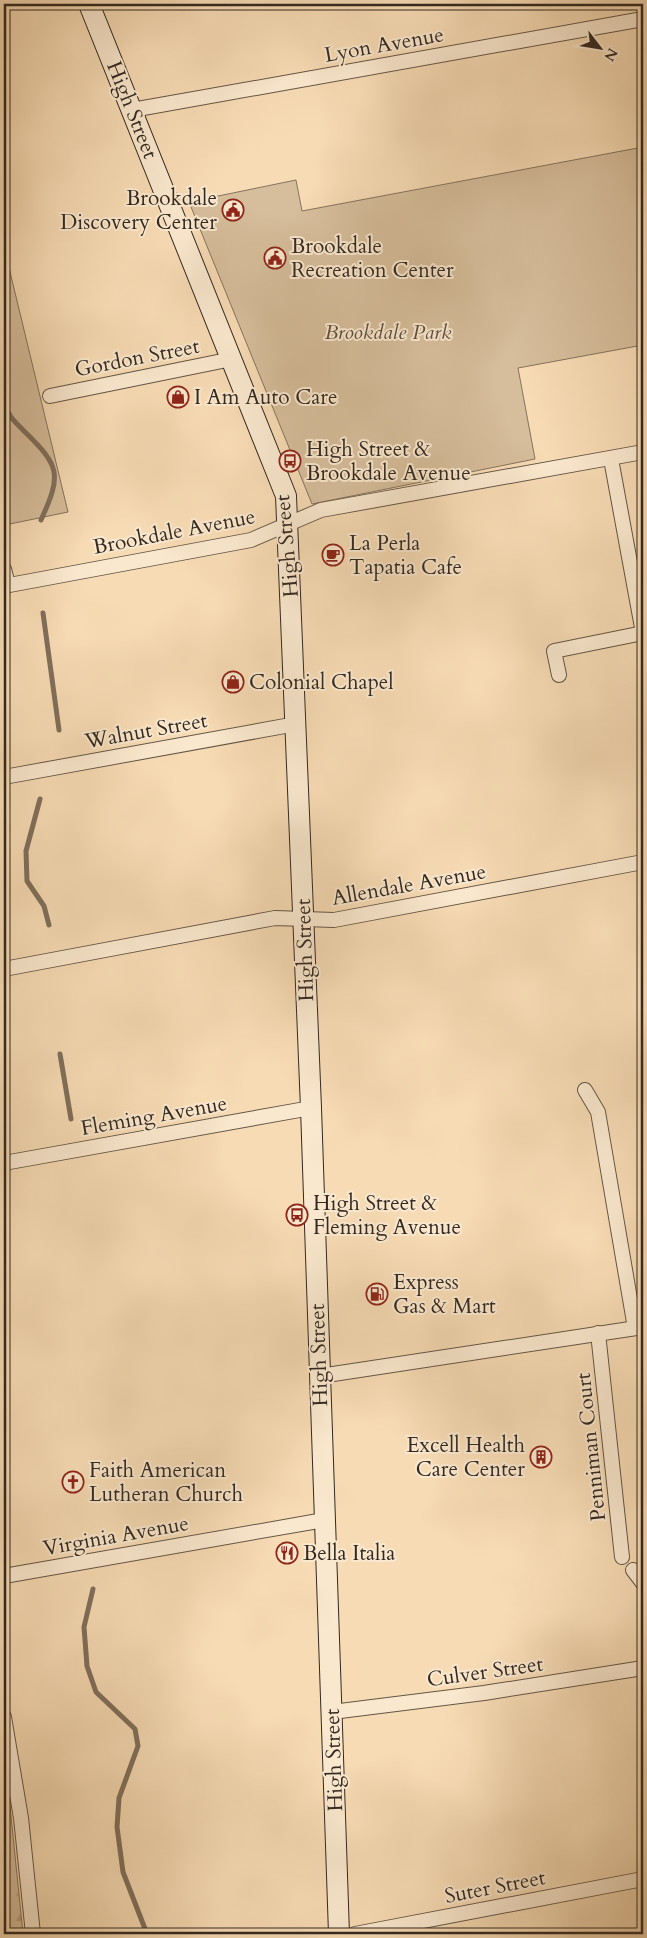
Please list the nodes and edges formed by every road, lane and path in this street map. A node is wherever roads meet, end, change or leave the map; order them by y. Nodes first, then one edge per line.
1 (89, 4) edge
2 (643, 19) edge
3 (132, 110) junction
4 (232, 359) junction
5 (50, 396) dead end
6 (643, 452) edge
7 (611, 459) junction
8 (287, 526) junction
9 (4, 568) edge
10 (6, 586) edge
11 (643, 633) edge
12 (559, 675) dead end
13 (296, 724) junction
14 (4, 777) edge
15 (643, 862) edge
16 (304, 920) junction
17 (4, 969) edge
18 (585, 1090) dead end
19 (311, 1108) junction
20 (4, 1163) edge
21 (639, 1328) edge
22 (598, 1333) junction
23 (320, 1376) junction
24 (324, 1520) junction
25 (622, 1557) dead end
26 (633, 1570) dead end
27 (4, 1576) edge
28 (643, 1583) edge
29 (643, 1668) edge
30 (332, 1712) junction
31 (4, 1717) edge
32 (643, 1879) edge
33 (33, 1934) edge
34 (339, 1934) edge
35 (355, 1934) edge

1 - 3 main road, High Street
2 - 3 street, Lyon Avenue
3 - 4 main road, High Street
4 - 5 street, Gordon Street
4 - 8 main road, High Street
6 - 7 street, Brookdale Avenue
7 - 8 street, Brookdale Avenue
7 - 11 street
8 - 10 street, Brookdale Avenue
8 - 13 main road, High Street
9 - 10 street
11 - 12 street
13 - 14 street, Walnut Street
13 - 16 main road, High Street
15 - 16 street, Allendale Avenue
16 - 17 street, Allendale Avenue
16 - 19 main road, High Street
18 - 21 street
19 - 20 street, Fleming Avenue
19 - 23 main road, High Street
21 - 22 street
22 - 23 street
22 - 25 street, Penniman Court
23 - 24 main road, High Street
24 - 27 street, Virginia Avenue
24 - 30 main road, High Street
26 - 28 street
29 - 30 street, Culver Street
30 - 34 main road, High Street
31 - 33 street
32 - 35 street, Suter Street

